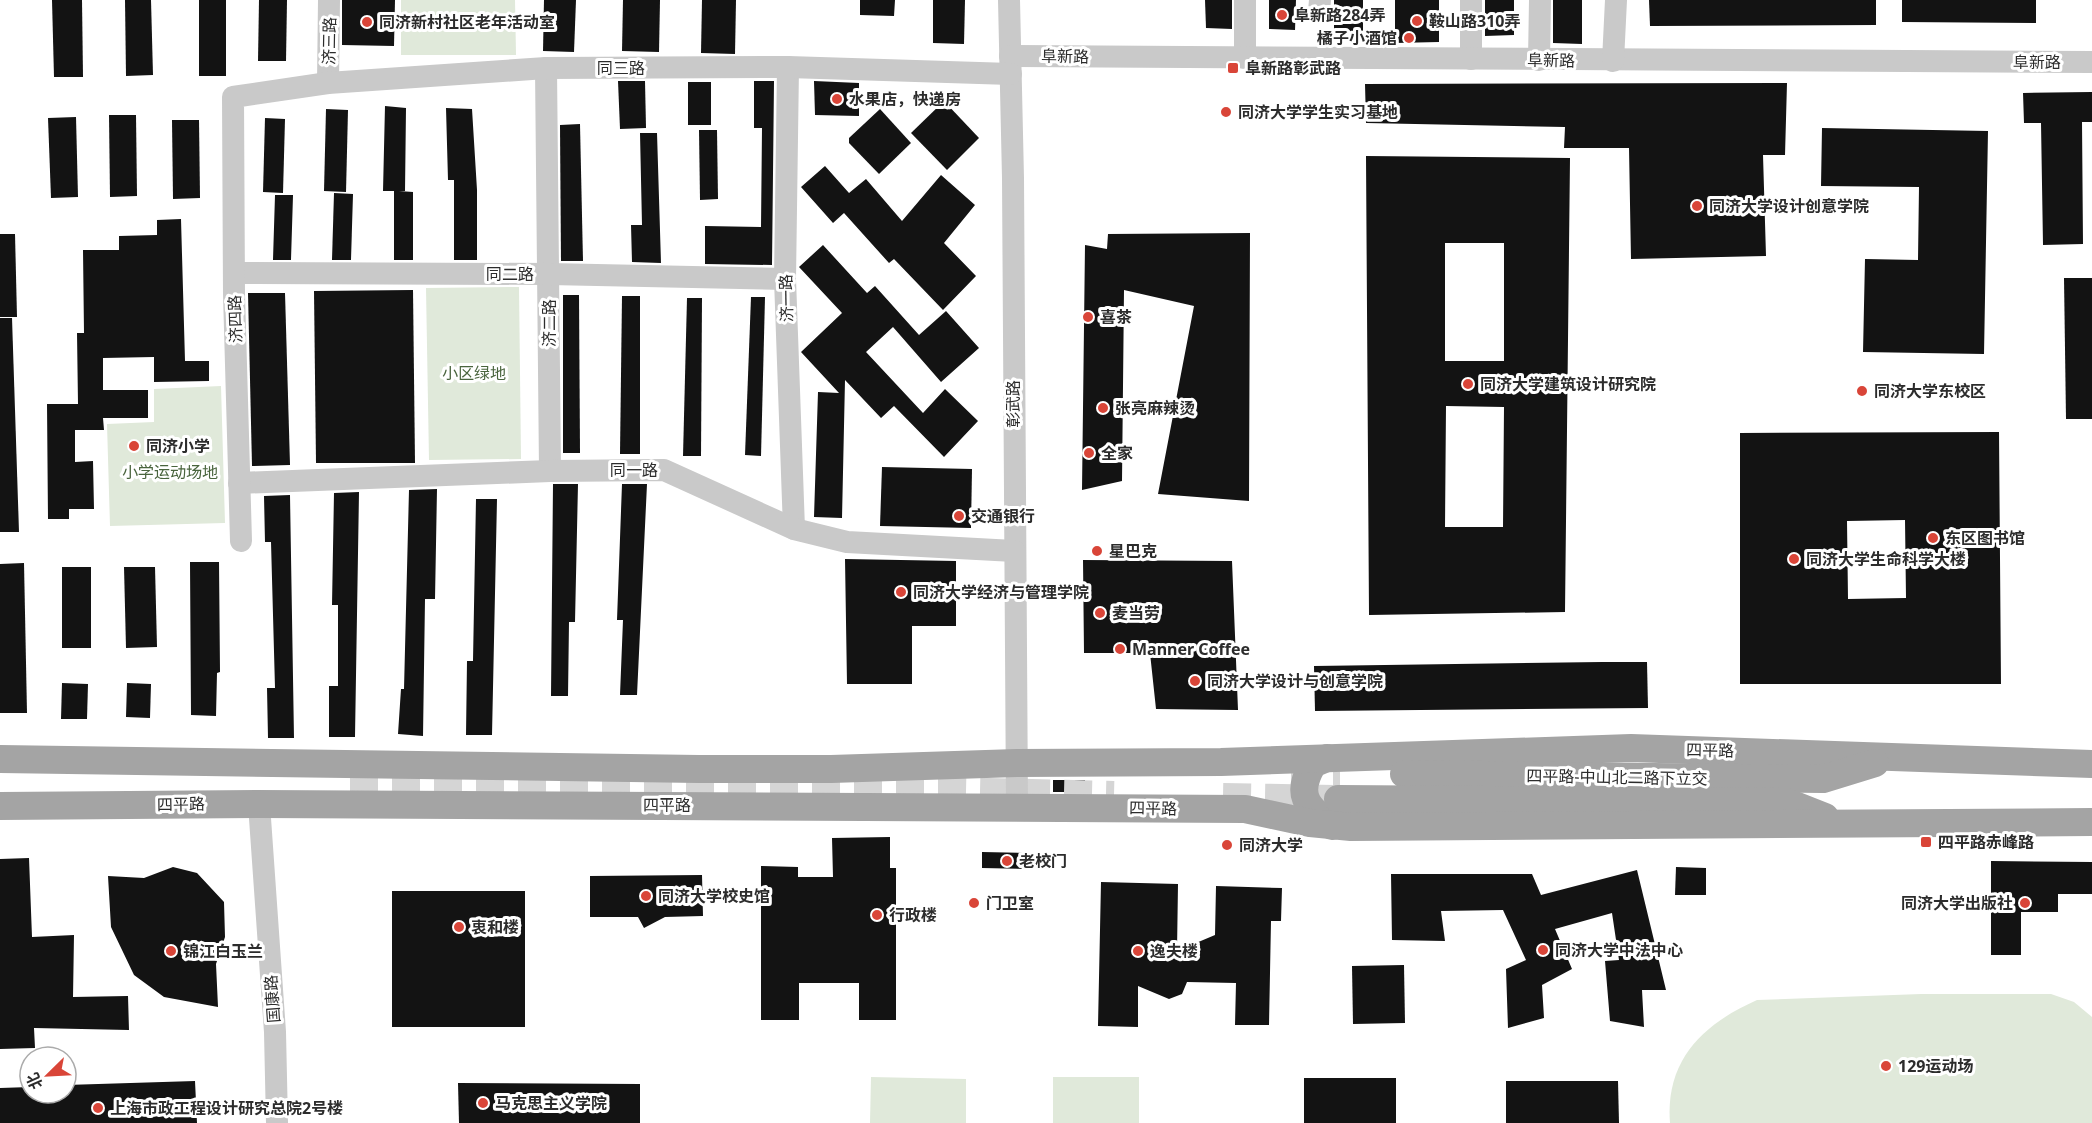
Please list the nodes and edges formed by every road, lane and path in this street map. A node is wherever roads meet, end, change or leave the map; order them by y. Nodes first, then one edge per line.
1 (329, 0) edge
2 (1009, 0) edge
3 (1245, 0) edge
4 (1471, 0) edge
5 (1540, 0) edge
6 (1616, 0) edge
7 (1245, 58) junction
8 (1471, 60) junction
9 (1539, 60) junction
10 (1613, 61) junction
11 (2092, 62) edge
12 (1011, 65) junction
13 (788, 67) junction
14 (546, 68) junction
15 (328, 83) junction
16 (233, 97) joint
17 (234, 273) junction
18 (549, 274) junction
19 (785, 279) junction
20 (550, 471) junction
21 (239, 483) junction
22 (794, 529) junction
23 (241, 542) dead end
24 (1014, 550) junction
25 (0, 759) edge
26 (1017, 763) junction
27 (2092, 764) edge
28 (1334, 789) junction
29 (259, 804) junction
30 (0, 806) edge
31 (1017, 807) junction
32 (2092, 822) edge
33 (277, 1123) edge

1 - 15 street, 济三路
2 - 12 street, 彰武路
3 - 7 street
4 - 8 street
5 - 9 street
6 - 10 street
7 - 8 street, 阜新路
7 - 12 street, 阜新路
8 - 9 street, 阜新路
9 - 10 street, 阜新路
10 - 11 street, 阜新路
12 - 13 street, 同三路
12 - 24 street, 彰武路
13 - 14 street, 同三路
13 - 19 street, 济一路
14 - 15 street, 同三路
14 - 18 street, 济二路
15 - 16 street, 同三路
16 - 17 street, 济四路
17 - 18 street, 同二路
17 - 21 street, 济四路
18 - 19 street, 同二路
18 - 20 street, 济二路
19 - 22 street, 济一路
20 - 21 street, 同一路
20 - 22 street, 同一路
21 - 23 street, 济四路
22 - 24 street, 同一路
24 - 26 street, 彰武路
25 - 26 main road
26 - 28 main road
26 - 31 street, 彰武路
27 - 28 main road, 四平路-中山北二路下立交
28 - 31 main road, 四平路
28 - 32 main road, 四平路-中山北二路下立交
29 - 30 main road, 四平路
29 - 31 main road, 四平路
29 - 33 street, 国康路

